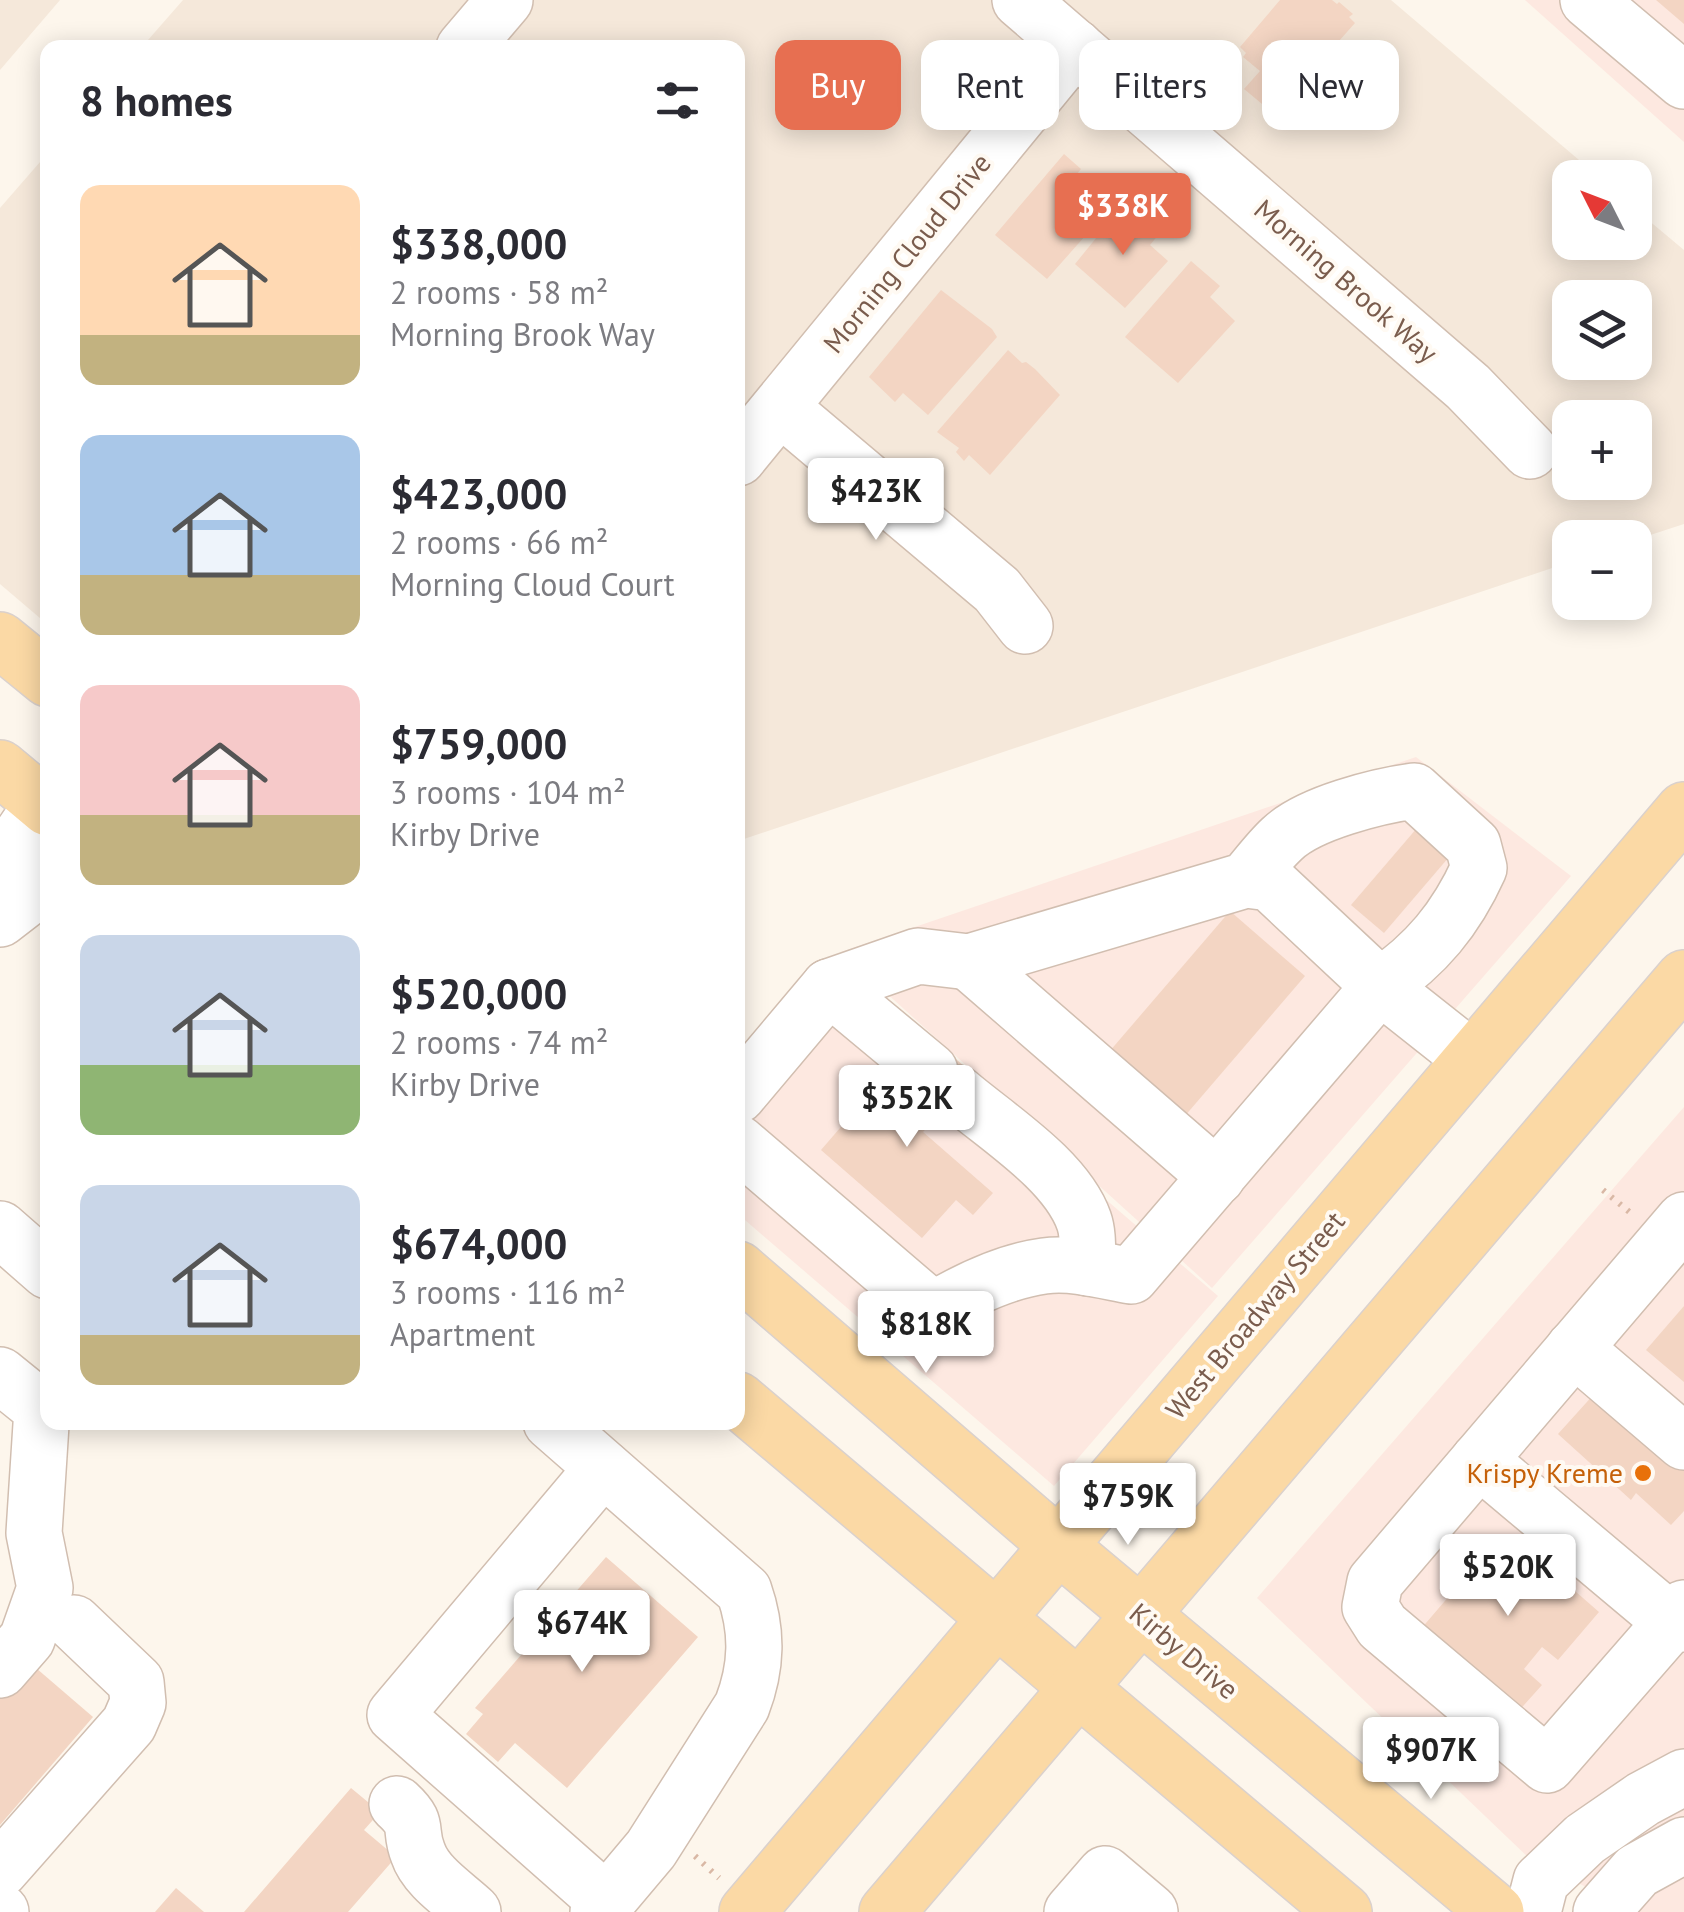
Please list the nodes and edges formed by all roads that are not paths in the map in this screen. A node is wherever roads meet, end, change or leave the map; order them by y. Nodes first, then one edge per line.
1 (504, 0) edge
2 (1020, 0) edge
3 (1588, 0) edge
4 (471, 40) edge
5 (1074, 46) junction
6 (1684, 82) edge
7 (781, 408) junction
8 (745, 450) edge
9 (1530, 451) dead end
10 (1025, 626) dead end
11 (0, 640) edge
12 (40, 672) edge
13 (0, 768) edge
14 (40, 798) edge
15 (1684, 810) edge
16 (40, 811) edge
17 (0, 866) edge
18 (1246, 880) junction
19 (40, 888) edge
20 (0, 919) edge
21 (968, 962) junction
22 (1684, 978) edge
23 (1380, 986) junction
24 (829, 987) junction
25 (1470, 1058) junction
26 (745, 1068) edge
27 (745, 1149) edge
28 (1217, 1177) junction
29 (1684, 1220) edge
30 (0, 1229) edge
31 (40, 1264) edge
32 (1088, 1268) junction
33 (745, 1275) edge
34 (1574, 1348) junction
35 (0, 1375) edge
36 (40, 1404) edge
37 (745, 1406) edge
38 (40, 1428) edge
39 (560, 1430) edge
40 (1684, 1442) edge
41 (1479, 1460) junction
42 (603, 1468) junction
43 (17, 1520) edge
44 (1060, 1547) junction
45 (1141, 1615) junction
46 (998, 1618) junction
47 (1680, 1618) edge
48 (74, 1623) dead end
49 (0, 1670) edge
50 (1080, 1687) junction
51 (1684, 1777) edge
52 (397, 1804) dead end
53 (1684, 1845) edge
54 (0, 1870) edge
55 (603, 1907) edge
56 (473, 1912) edge
57 (747, 1912) edge
58 (886, 1912) edge
59 (1072, 1912) edge
60 (1150, 1912) edge
61 (1344, 1912) edge
62 (1496, 1912) edge
63 (1532, 1912) edge
64 (1601, 1912) edge

1 - 4 street
2 - 5 street, Morning Brook Way
3 - 6 street
5 - 7 street, Morning Cloud Drive
5 - 9 street, Morning Brook Way
7 - 8 street, Morning Cloud Drive
7 - 10 street
11 - 12 main road
13 - 14 main road
15 - 25 main road, West Broadway Street
16 - 17 street
18 - 21 street
18 - 23 street
18 - 23 street
19 - 20 street
21 - 24 street
21 - 28 street
22 - 45 main road
23 - 25 street
23 - 28 street
24 - 26 street
24 - 32 street
25 - 44 main road, West Broadway Street
27 - 32 street
28 - 32 street
29 - 34 street
30 - 31 street
33 - 44 main road, Kirby Drive
34 - 40 street
34 - 41 street
35 - 36 street
37 - 46 main road
38 - 43 street
39 - 42 street
41 - 47 street
41 - 47 street
42 - 55 street
42 - 55 street
43 - 49 street
44 - 45 main road, Kirby Drive
44 - 46 main road, West Broadway Street
45 - 50 main road
45 - 62 main road, Kirby Drive
46 - 50 main road
46 - 57 main road, West Broadway Street
48 - 54 street
50 - 58 main road
50 - 61 main road
51 - 63 street
52 - 56 street
53 - 64 street
59 - 60 street

